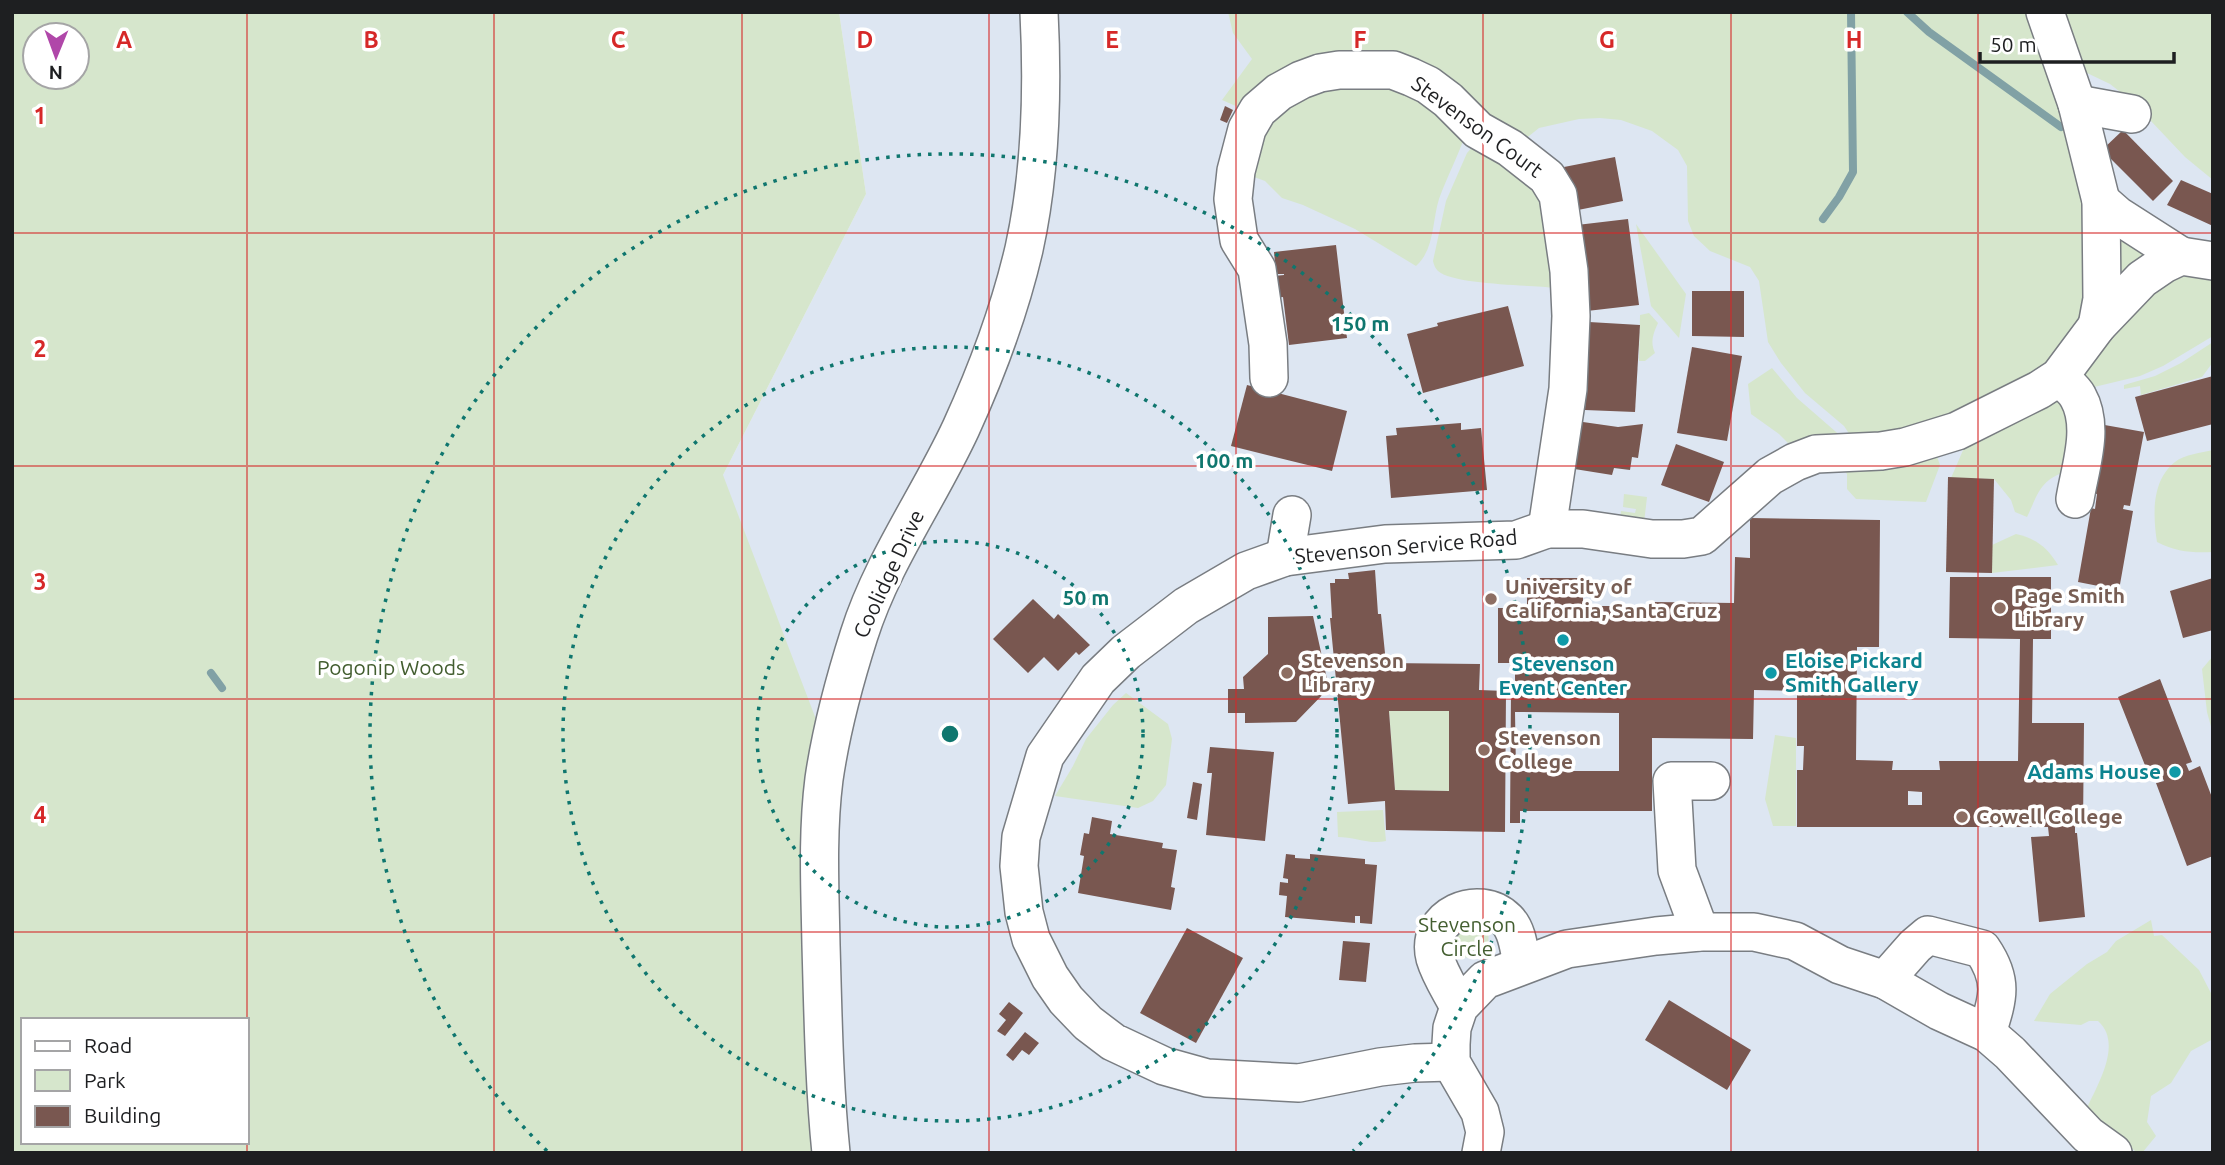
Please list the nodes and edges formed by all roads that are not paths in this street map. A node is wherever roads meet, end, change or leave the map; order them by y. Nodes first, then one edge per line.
1 (1039, 12) edge
2 (2045, 12) edge
3 (2077, 104) junction
4 (2132, 114) dead end
5 (2101, 201) junction
6 (2197, 258) edge
7 (2097, 326) junction
8 (2059, 377) junction
9 (1269, 378) dead end
10 (2075, 499) dead end
11 (1292, 515) dead end
12 (1547, 529) junction
13 (1285, 557) junction
14 (1712, 781) dead end
15 (1700, 932) junction
16 (1522, 965) junction
17 (1885, 979) junction
18 (1459, 1007) junction
19 (1987, 1033) junction
20 (1451, 1062) junction
21 (831, 1153) edge
22 (1481, 1153) edge
23 (2113, 1153) edge

1 - 21 street, Coolidge Drive
2 - 3 street
3 - 4 street
3 - 5 street
5 - 6 street
5 - 7 street
6 - 7 street
7 - 8 street
8 - 10 street
8 - 12 street, Stevenson Service Road
9 - 12 street, Stevenson Court
11 - 13 street
12 - 13 street, Stevenson Service Road
13 - 20 street, Stevenson Service Road
14 - 15 street
15 - 16 street
15 - 17 street
16 - 18 street
16 - 18 street
17 - 19 street
17 - 19 street
18 - 20 street
19 - 23 street
20 - 22 street

